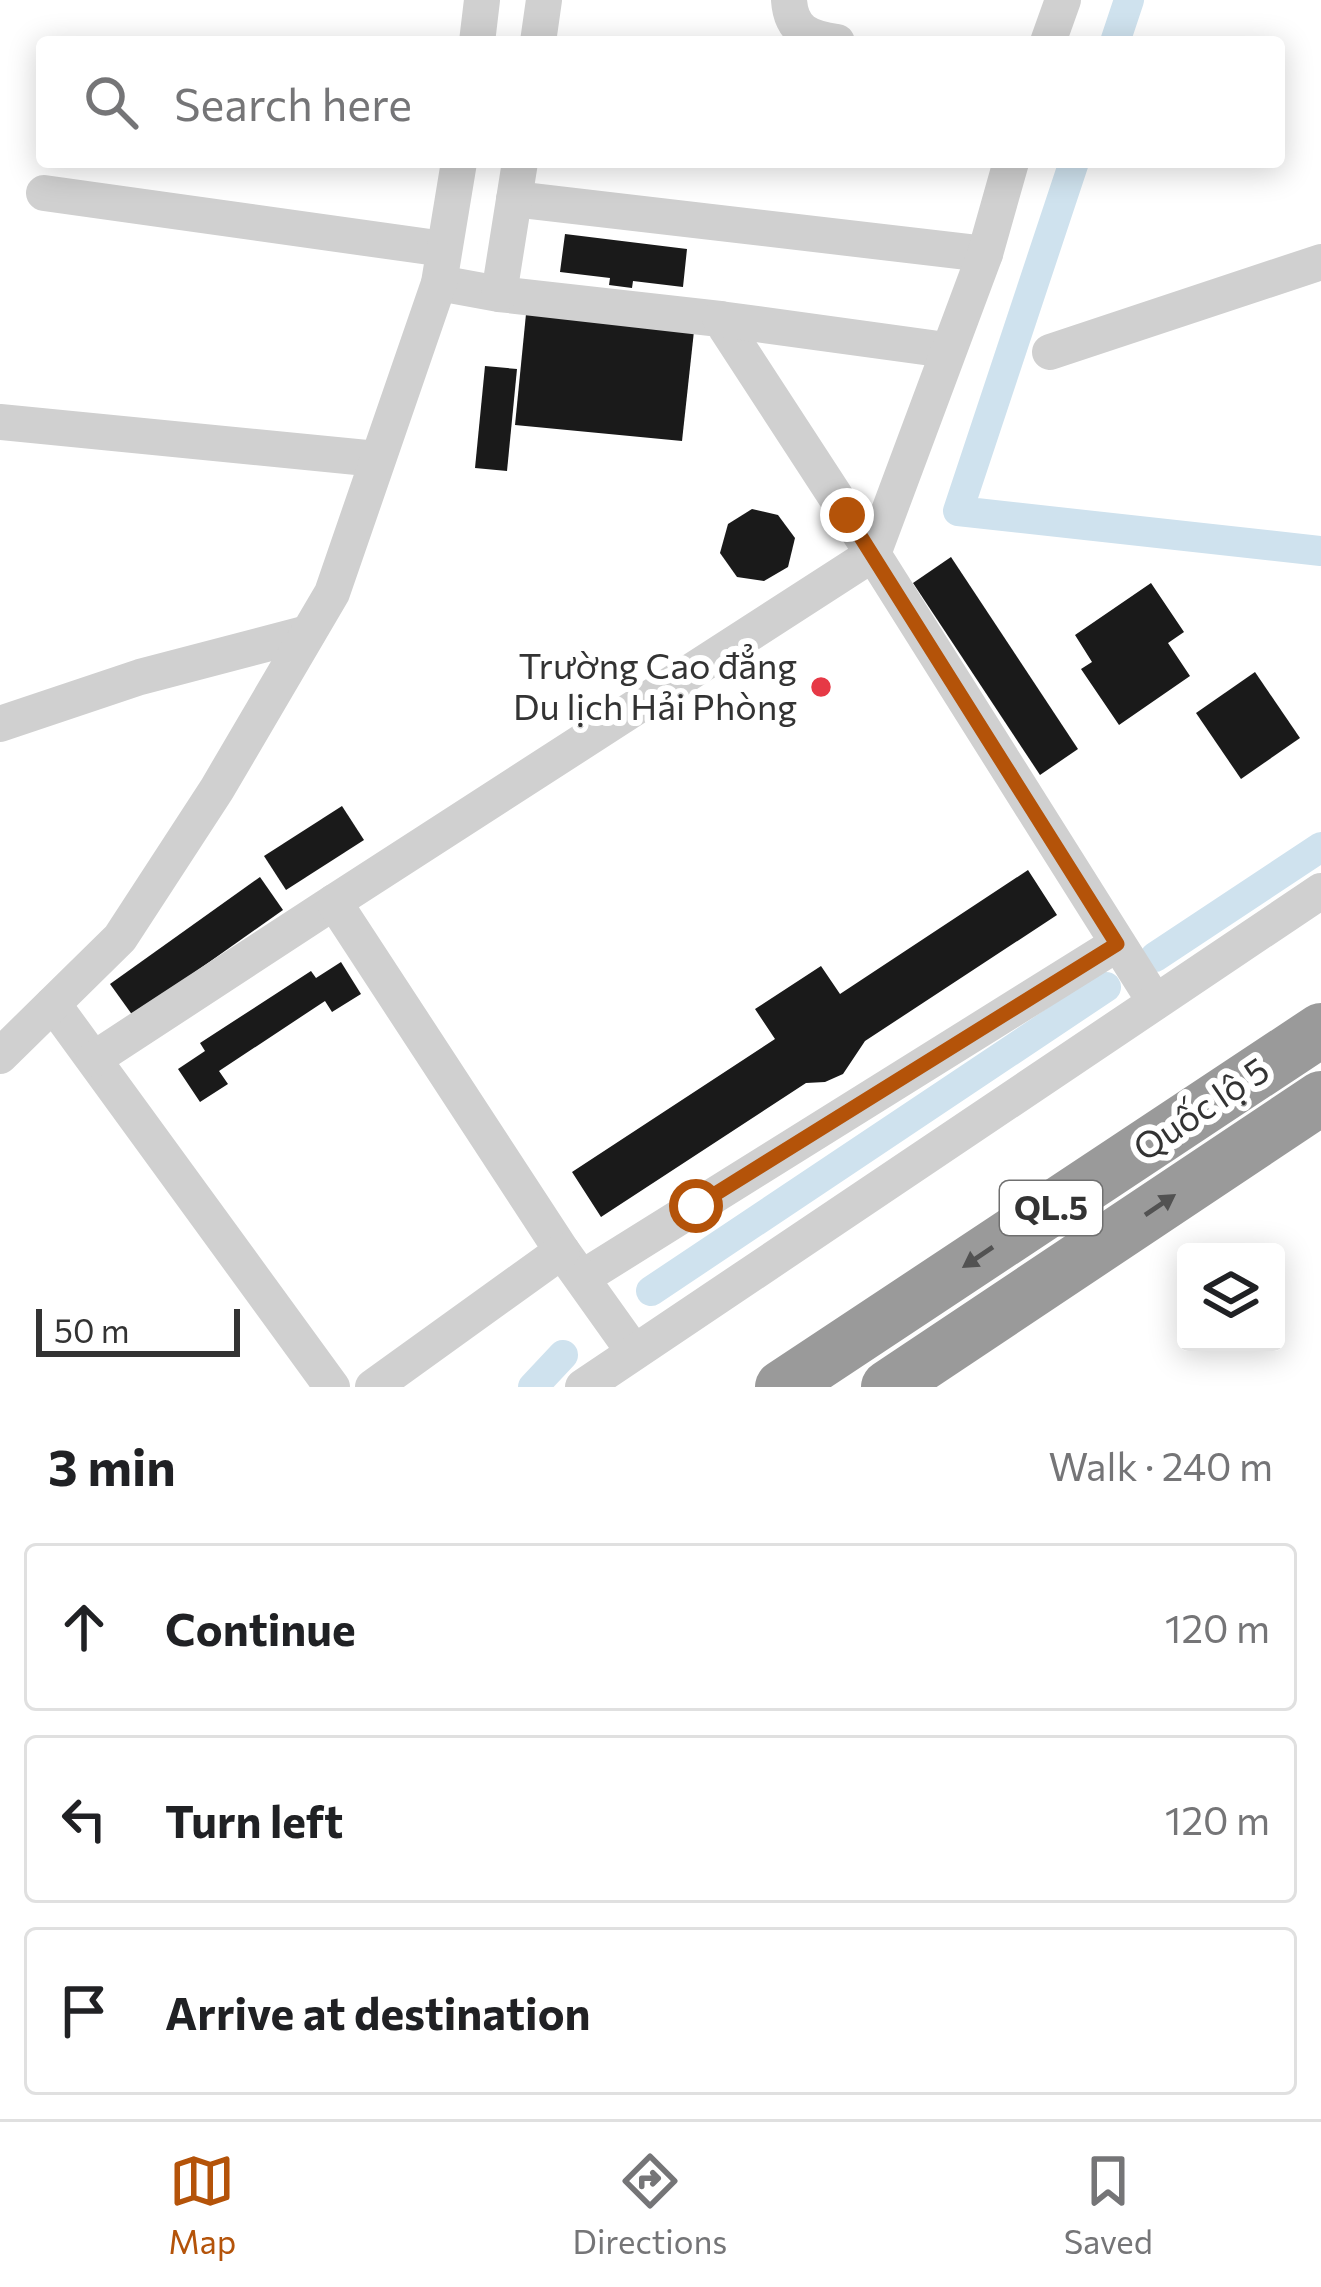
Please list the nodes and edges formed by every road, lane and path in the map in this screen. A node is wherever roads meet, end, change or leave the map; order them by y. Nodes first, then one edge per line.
1 (482, 0) edge
2 (544, 0) edge
3 (789, 0) edge
4 (1064, 0) edge
5 (478, 36) edge
6 (539, 36) edge
7 (807, 36) edge
8 (1050, 36) edge
9 (458, 168) edge
10 (519, 168) edge
11 (1009, 168) edge
12 (44, 194) dead end
13 (514, 200) junction
14 (985, 254) junction
15 (1321, 262) edge
16 (441, 266) junction
17 (500, 294) junction
18 (720, 320) junction
19 (946, 350) junction
20 (1050, 352) dead end
21 (0, 422) edge
22 (377, 460) junction
23 (873, 554) junction
24 (308, 634) junction
25 (0, 724) edge
26 (1321, 891) edge
27 (334, 902) junction
28 (1117, 944) junction
29 (1155, 1002) junction
30 (53, 1004) junction
31 (1321, 1030) edge
32 (0, 1056) edge
33 (94, 1059) junction
34 (1321, 1098) edge
35 (572, 1264) junction
36 (634, 1352) junction
37 (332, 1387) edge
38 (373, 1387) edge
39 (583, 1387) edge
40 (782, 1387) edge
41 (888, 1387) edge

1 - 5 street
2 - 6 street
3 - 7 street
4 - 8 street
9 - 16 street
10 - 13 street
11 - 14 street
12 - 16 street
13 - 14 street
13 - 17 street
14 - 19 street
15 - 20 street
16 - 17 street
16 - 22 street
17 - 18 street
18 - 19 street
18 - 23 street
19 - 23 street
21 - 22 street
22 - 24 street
23 - 27 street
23 - 28 street
24 - 25 street
24 - 30 street
26 - 29 street
27 - 33 street
27 - 35 street
28 - 29 street
28 - 35 street
29 - 36 street
30 - 32 street
30 - 33 street
31 -> 40 highway, Quốc lộ 5 / QL.5
33 - 37 street
41 -> 34 highway, Quốc lộ 5 / QL.5
35 - 36 street
35 - 38 street
36 - 39 street

